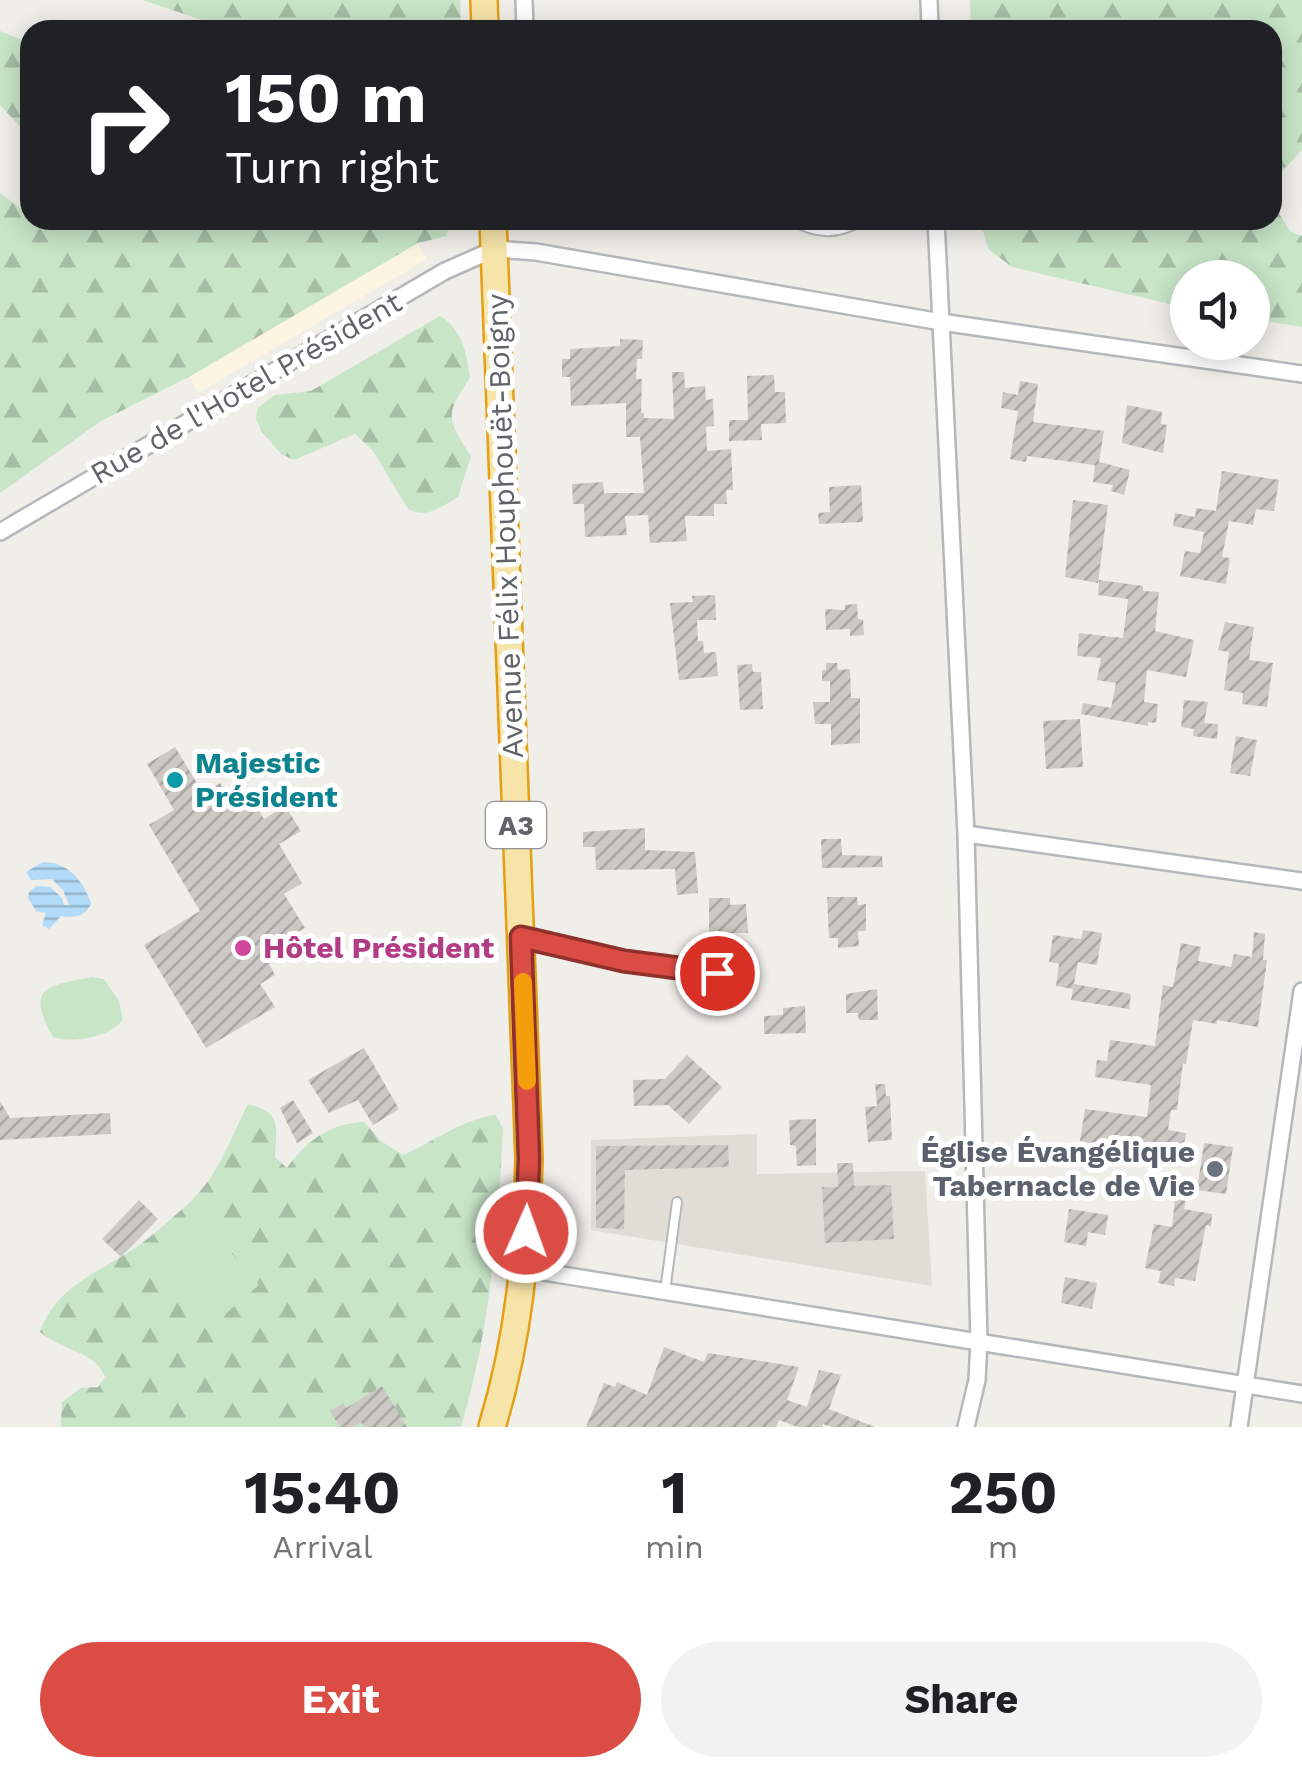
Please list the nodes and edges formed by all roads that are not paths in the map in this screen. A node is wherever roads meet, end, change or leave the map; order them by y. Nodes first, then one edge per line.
1 (494, 230) edge
2 (808, 230) edge
3 (838, 230) edge
4 (936, 230) edge
5 (495, 249) junction
6 (941, 322) junction
7 (1302, 374) edge
8 (0, 532) edge
9 (966, 834) junction
10 (1302, 881) edge
11 (521, 937) junction
12 (717, 973) dead end
13 (1302, 991) edge
14 (677, 1202) dead end
15 (525, 1269) junction
16 (665, 1291) junction
17 (979, 1341) junction
18 (1246, 1386) junction
19 (1302, 1394) edge
20 (492, 1427) edge
21 (966, 1427) edge
22 (1239, 1427) edge

1 - 5 highway, Avenue Félix Houphouët-Boigny / A3
2 - 3 lane
4 - 6 street
5 - 6 street
5 - 8 street, Rue de l'Hotel Président
5 - 11 highway, Avenue Félix Houphouët-Boigny / A3
6 - 7 street
6 - 9 street
9 - 10 street
9 - 17 street
11 - 12 lane
11 - 15 highway, Avenue Félix Houphouët-Boigny / A3
13 - 18 street
14 - 16 lane
15 - 16 street
15 - 20 highway, Avenue Félix Houphouët-Boigny / A3
16 - 17 street
17 - 18 street
17 - 21 street
18 - 19 street
18 - 22 street

